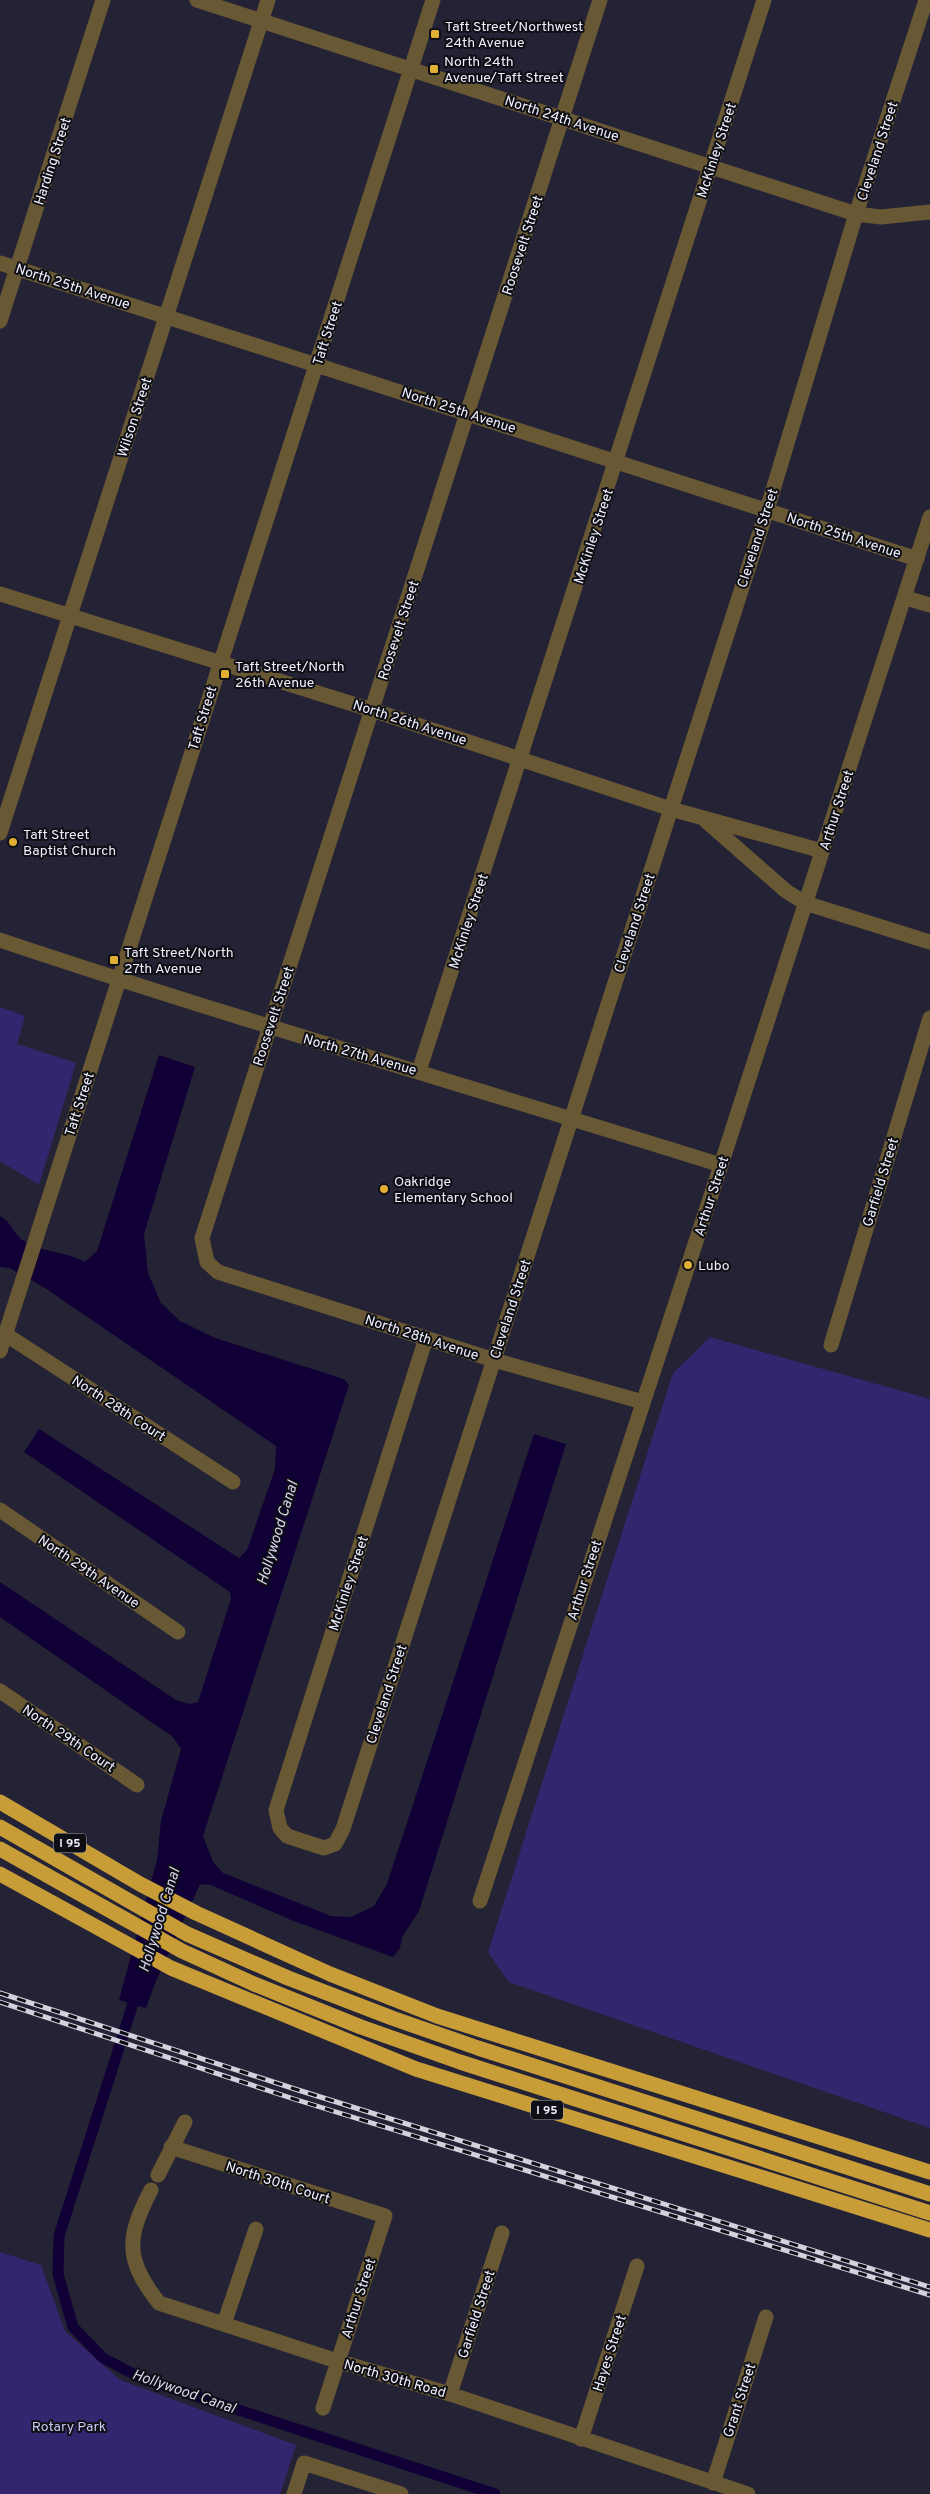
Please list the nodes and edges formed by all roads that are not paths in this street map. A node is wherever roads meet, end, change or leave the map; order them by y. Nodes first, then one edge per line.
1 (103, 0) edge
2 (197, 0) edge
3 (268, 0) edge
4 (433, 0) edge
5 (600, 0) edge
6 (764, 0) edge
7 (926, 0) edge
8 (261, 21) junction
9 (411, 68) junction
10 (563, 118) junction
11 (711, 166) junction
12 (930, 212) edge
13 (856, 214) junction
14 (0, 263) edge
15 (17, 269) junction
16 (166, 316) junction
17 (0, 321) edge
18 (317, 365) junction
19 (467, 412) junction
20 (616, 462) junction
21 (767, 510) junction
22 (930, 518) edge
23 (917, 559) junction
24 (0, 594) edge
25 (906, 598) junction
26 (930, 606) edge
27 (68, 617) junction
28 (220, 662) junction
29 (372, 710) junction
30 (522, 758) junction
31 (671, 808) junction
32 (703, 818) junction
33 (0, 833) edge
34 (822, 851) junction
35 (805, 903) junction
36 (0, 940) edge
37 (930, 942) edge
38 (120, 980) junction
39 (930, 1018) edge
40 (269, 1028) junction
41 (419, 1071) junction
42 (571, 1118) junction
43 (721, 1165) junction
44 (207, 1262) joint
45 (6, 1334) junction
46 (426, 1338) junction
47 (831, 1345) dead end
48 (0, 1351) edge
49 (494, 1360) junction
50 (643, 1402) junction
51 (233, 1482) dead end
52 (0, 1510) edge
53 (178, 1632) dead end
54 (0, 1691) edge
55 (137, 1785) dead end
56 (0, 1802) edge
57 (0, 1827) edge
58 (335, 1844) joint
59 (0, 1849) edge
60 (0, 1874) edge
61 (480, 1901) dead end
62 (185, 2122) dead end
63 (171, 2148) junction
64 (930, 2172) edge
65 (158, 2174) dead end
66 (152, 2190) dead end
67 (930, 2194) edge
68 (930, 2212) edge
69 (385, 2216) joint
70 (256, 2229) dead end
71 (930, 2230) edge
72 (502, 2233) dead end
73 (636, 2266) dead end
74 (766, 2316) dead end
75 (224, 2324) junction
76 (337, 2361) junction
77 (450, 2394) junction
78 (323, 2408) dead end
79 (582, 2439) junction
80 (713, 2483) junction
81 (294, 2494) edge
82 (401, 2494) edge
83 (748, 2494) edge

1 - 15 street, Harding Street
2 - 8 street, North 24th Avenue
3 - 8 street, Wilson Street
4 - 9 street, Taft Street
5 - 10 street, Roosevelt Street
6 - 11 street, McKinley Street
7 - 13 street, Cleveland Street
8 - 9 street, North 24th Avenue
8 - 16 street, Wilson Street
9 - 10 street, North 24th Avenue
9 - 18 street, Taft Street
10 - 11 street, North 24th Avenue
10 - 19 street, Roosevelt Street
11 - 13 street, North 24th Avenue
11 - 20 street, McKinley Street
12 - 13 street, North 24th Avenue
13 - 21 street, Cleveland Street
14 - 15 street, North 25th Avenue
15 - 16 street, North 25th Avenue
15 - 17 street, Harding Street
16 - 18 street, North 25th Avenue
16 - 27 street, Wilson Street
18 - 19 street, North 25th Avenue
18 - 28 street, Taft Street
19 - 20 street, North 25th Avenue
19 - 29 street, Roosevelt Street
20 - 21 street, North 25th Avenue
20 - 30 street, McKinley Street
21 - 23 street, North 25th Avenue
21 - 31 street, Cleveland Street
22 - 23 street, Arthur Street
23 - 25 street, Arthur Street
24 - 27 street, North 26th Avenue
25 - 26 street
25 - 34 street, Arthur Street
27 - 28 street, North 26th Avenue
27 - 33 street, Wilson Street
28 - 29 street, North 26th Avenue
28 - 38 street, Taft Street
29 - 30 street, North 26th Avenue
29 - 40 street, Roosevelt Street
30 - 31 street, North 26th Avenue
30 - 41 street, McKinley Street
31 - 32 street, North 26th Avenue
31 - 42 street, Cleveland Street
32 - 34 street, North 26th Avenue
32 - 35 street, North 26th Avenue
34 - 35 street, Arthur Street
35 - 37 street, North 26th Avenue
35 - 43 street, Arthur Street
36 - 38 street, North 27th Avenue
38 - 40 street, North 27th Avenue
38 - 45 street, Taft Street
39 - 47 street, Garfield Street
40 - 41 street, North 27th Avenue
40 - 44 street, Roosevelt Street
41 - 42 street, North 27th Avenue
42 - 43 street, North 27th Avenue
42 - 49 street, Cleveland Street
43 - 50 street, Arthur Street
44 - 46 street, North 28th Avenue
45 - 48 street, Taft Street
45 - 51 street, North 28th Court
46 - 49 street, North 28th Avenue
46 - 58 street, McKinley Street
49 - 50 street, North 28th Avenue
49 - 58 street, Cleveland Street
50 - 61 street, Arthur Street
52 - 53 street, North 29th Avenue
54 - 55 street, North 29th Court
56 - 64 highway, I 95
57 - 67 highway
59 - 68 highway
60 - 71 highway, I 95
62 - 63 street
63 - 65 street
63 - 69 street, North 30th Court
66 - 75 street, North 30th Road
69 - 76 street, Arthur Street
70 - 75 street
72 - 77 street, Garfield Street
73 - 79 street, Hayes Street
74 - 80 street, Grant Street
75 - 76 street, North 30th Road
76 - 77 street, North 30th Road
76 - 78 street, Arthur Street
77 - 79 street, North 30th Road
79 - 80 street, North 30th Road
80 - 83 street, North 30th Road
81 - 82 street

